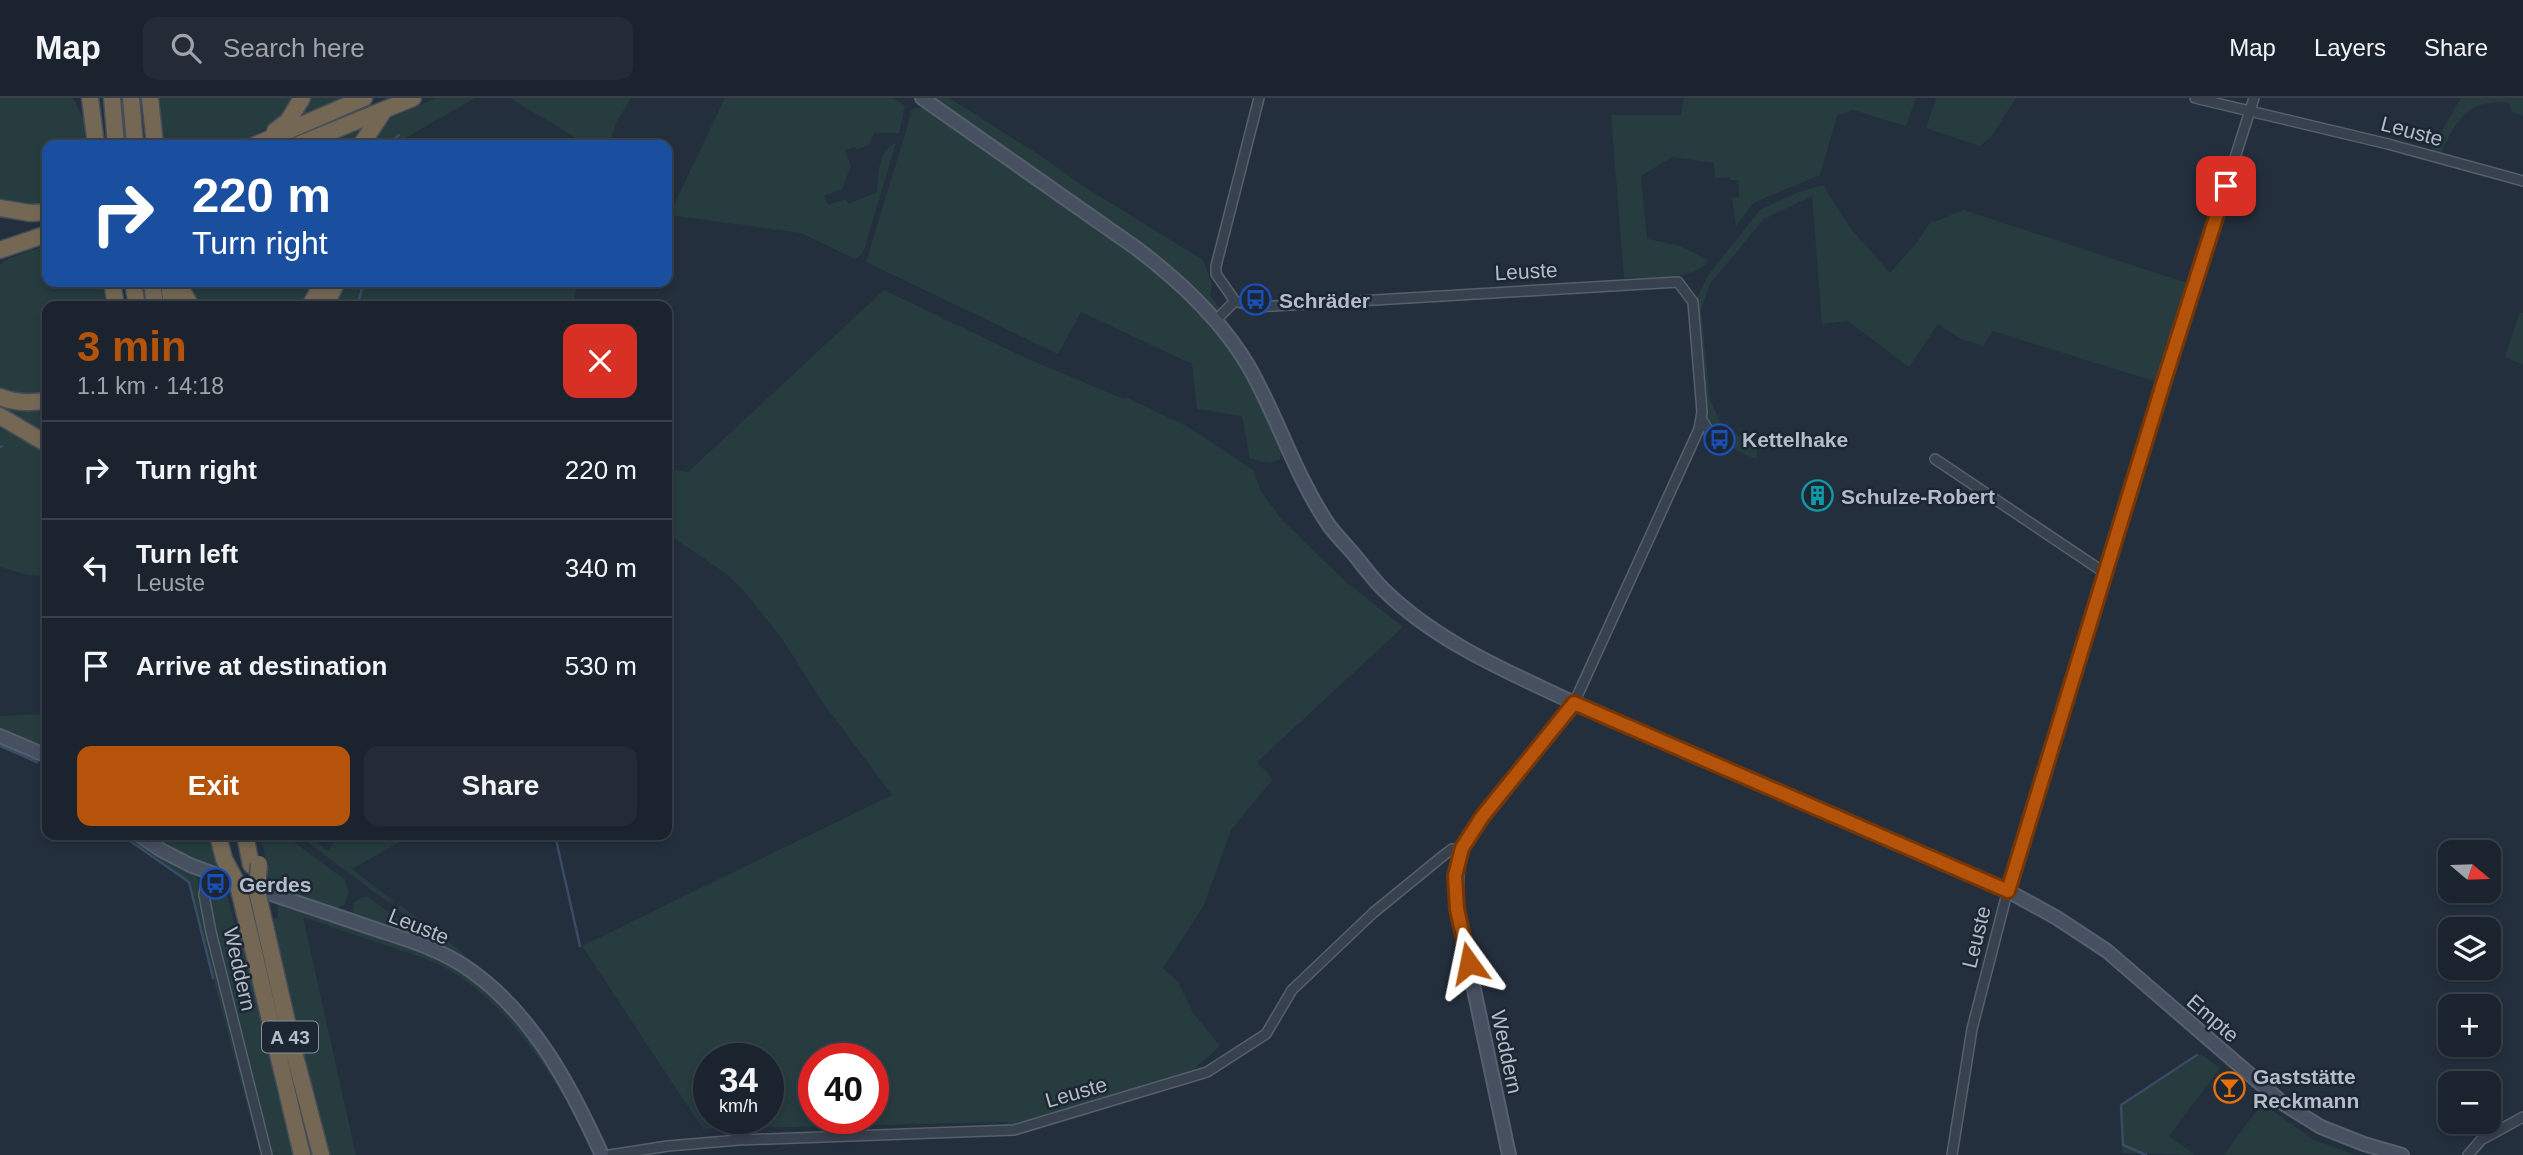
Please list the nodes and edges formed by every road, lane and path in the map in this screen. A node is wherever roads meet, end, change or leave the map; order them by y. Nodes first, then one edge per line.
1 (81, 98) edge
2 (90, 98) edge
3 (112, 98) edge
4 (131, 98) edge
5 (151, 98) edge
6 (302, 98) edge
7 (364, 98) edge
8 (413, 98) edge
9 (922, 98) edge
10 (1259, 98) edge
11 (2195, 98) edge
12 (2254, 98) edge
13 (383, 112) junction
14 (2250, 112) junction
15 (93, 125) junction
16 (95, 140) edge
17 (116, 140) edge
18 (135, 140) edge
19 (154, 140) edge
20 (262, 140) edge
21 (265, 140) edge
22 (311, 140) edge
23 (364, 140) edge
24 (2523, 181) edge
25 (0, 208) edge
26 (42, 212) edge
27 (42, 225) edge
28 (42, 236) edge
29 (0, 238) edge
30 (18, 243) junction
31 (0, 250) edge
32 (0, 255) edge
33 (1235, 301) junction
34 (1215, 321) junction
35 (0, 397) edge
36 (42, 401) edge
37 (0, 416) edge
38 (1702, 418) junction
39 (42, 441) edge
40 (1692, 446) junction
41 (1935, 459) dead end
42 (2105, 573) junction
43 (1574, 703) junction
44 (0, 736) edge
45 (42, 754) edge
46 (147, 840) edge
47 (220, 840) edge
48 (228, 840) edge
49 (247, 840) edge
50 (253, 840) edge
51 (1462, 848) junction
52 (228, 859) junction
53 (255, 864) junction
54 (208, 872) junction
55 (2008, 891) junction
56 (2523, 1117) edge
57 (267, 1155) edge
58 (303, 1155) edge
59 (321, 1155) edge
60 (602, 1155) edge
61 (610, 1155) edge
62 (1509, 1155) edge
63 (1952, 1155) edge
64 (2402, 1155) edge
65 (2468, 1155) edge

1 - 15 highway
2 - 15 highway
3 - 17 highway
4 - 18 highway
5 - 19 highway
6 - 20 highway
7 - 21 highway
8 - 13 highway
9 - 34 main road, Empte
10 - 33 street
11 - 14 street, Leuste
12 - 14 street, Leuste
13 - 22 highway
13 - 23 highway
14 - 24 street, Leuste
14 - 42 street, Leuste
15 - 16 highway
25 - 26 highway
27 - 29 highway
28 - 30 highway
30 - 31 highway
30 - 32 highway
33 - 34 street
33 - 38 street, Leuste
34 - 43 main road, Empte
35 - 36 highway
37 - 39 highway
38 - 40 street, Leuste
38 - 40 street, Leuste
40 - 43 street, Leuste
41 - 42 street
42 - 55 street, Leuste
43 - 51 main road, Weddern
43 - 55 main road, Empte
44 - 45 main road
46 - 54 main road, Leuste
47 - 52 highway
48 - 52 highway, A 43
49 - 53 highway, A 43
50 - 53 highway
51 - 61 street, Leuste
51 - 62 main road, Weddern
52 - 58 highway, A 43, bridge
53 - 59 highway, A 43, bridge
54 - 57 street, Weddern
54 - 60 main road, Leuste
55 - 63 street, Leuste
55 - 64 main road, Empte
56 - 65 street

